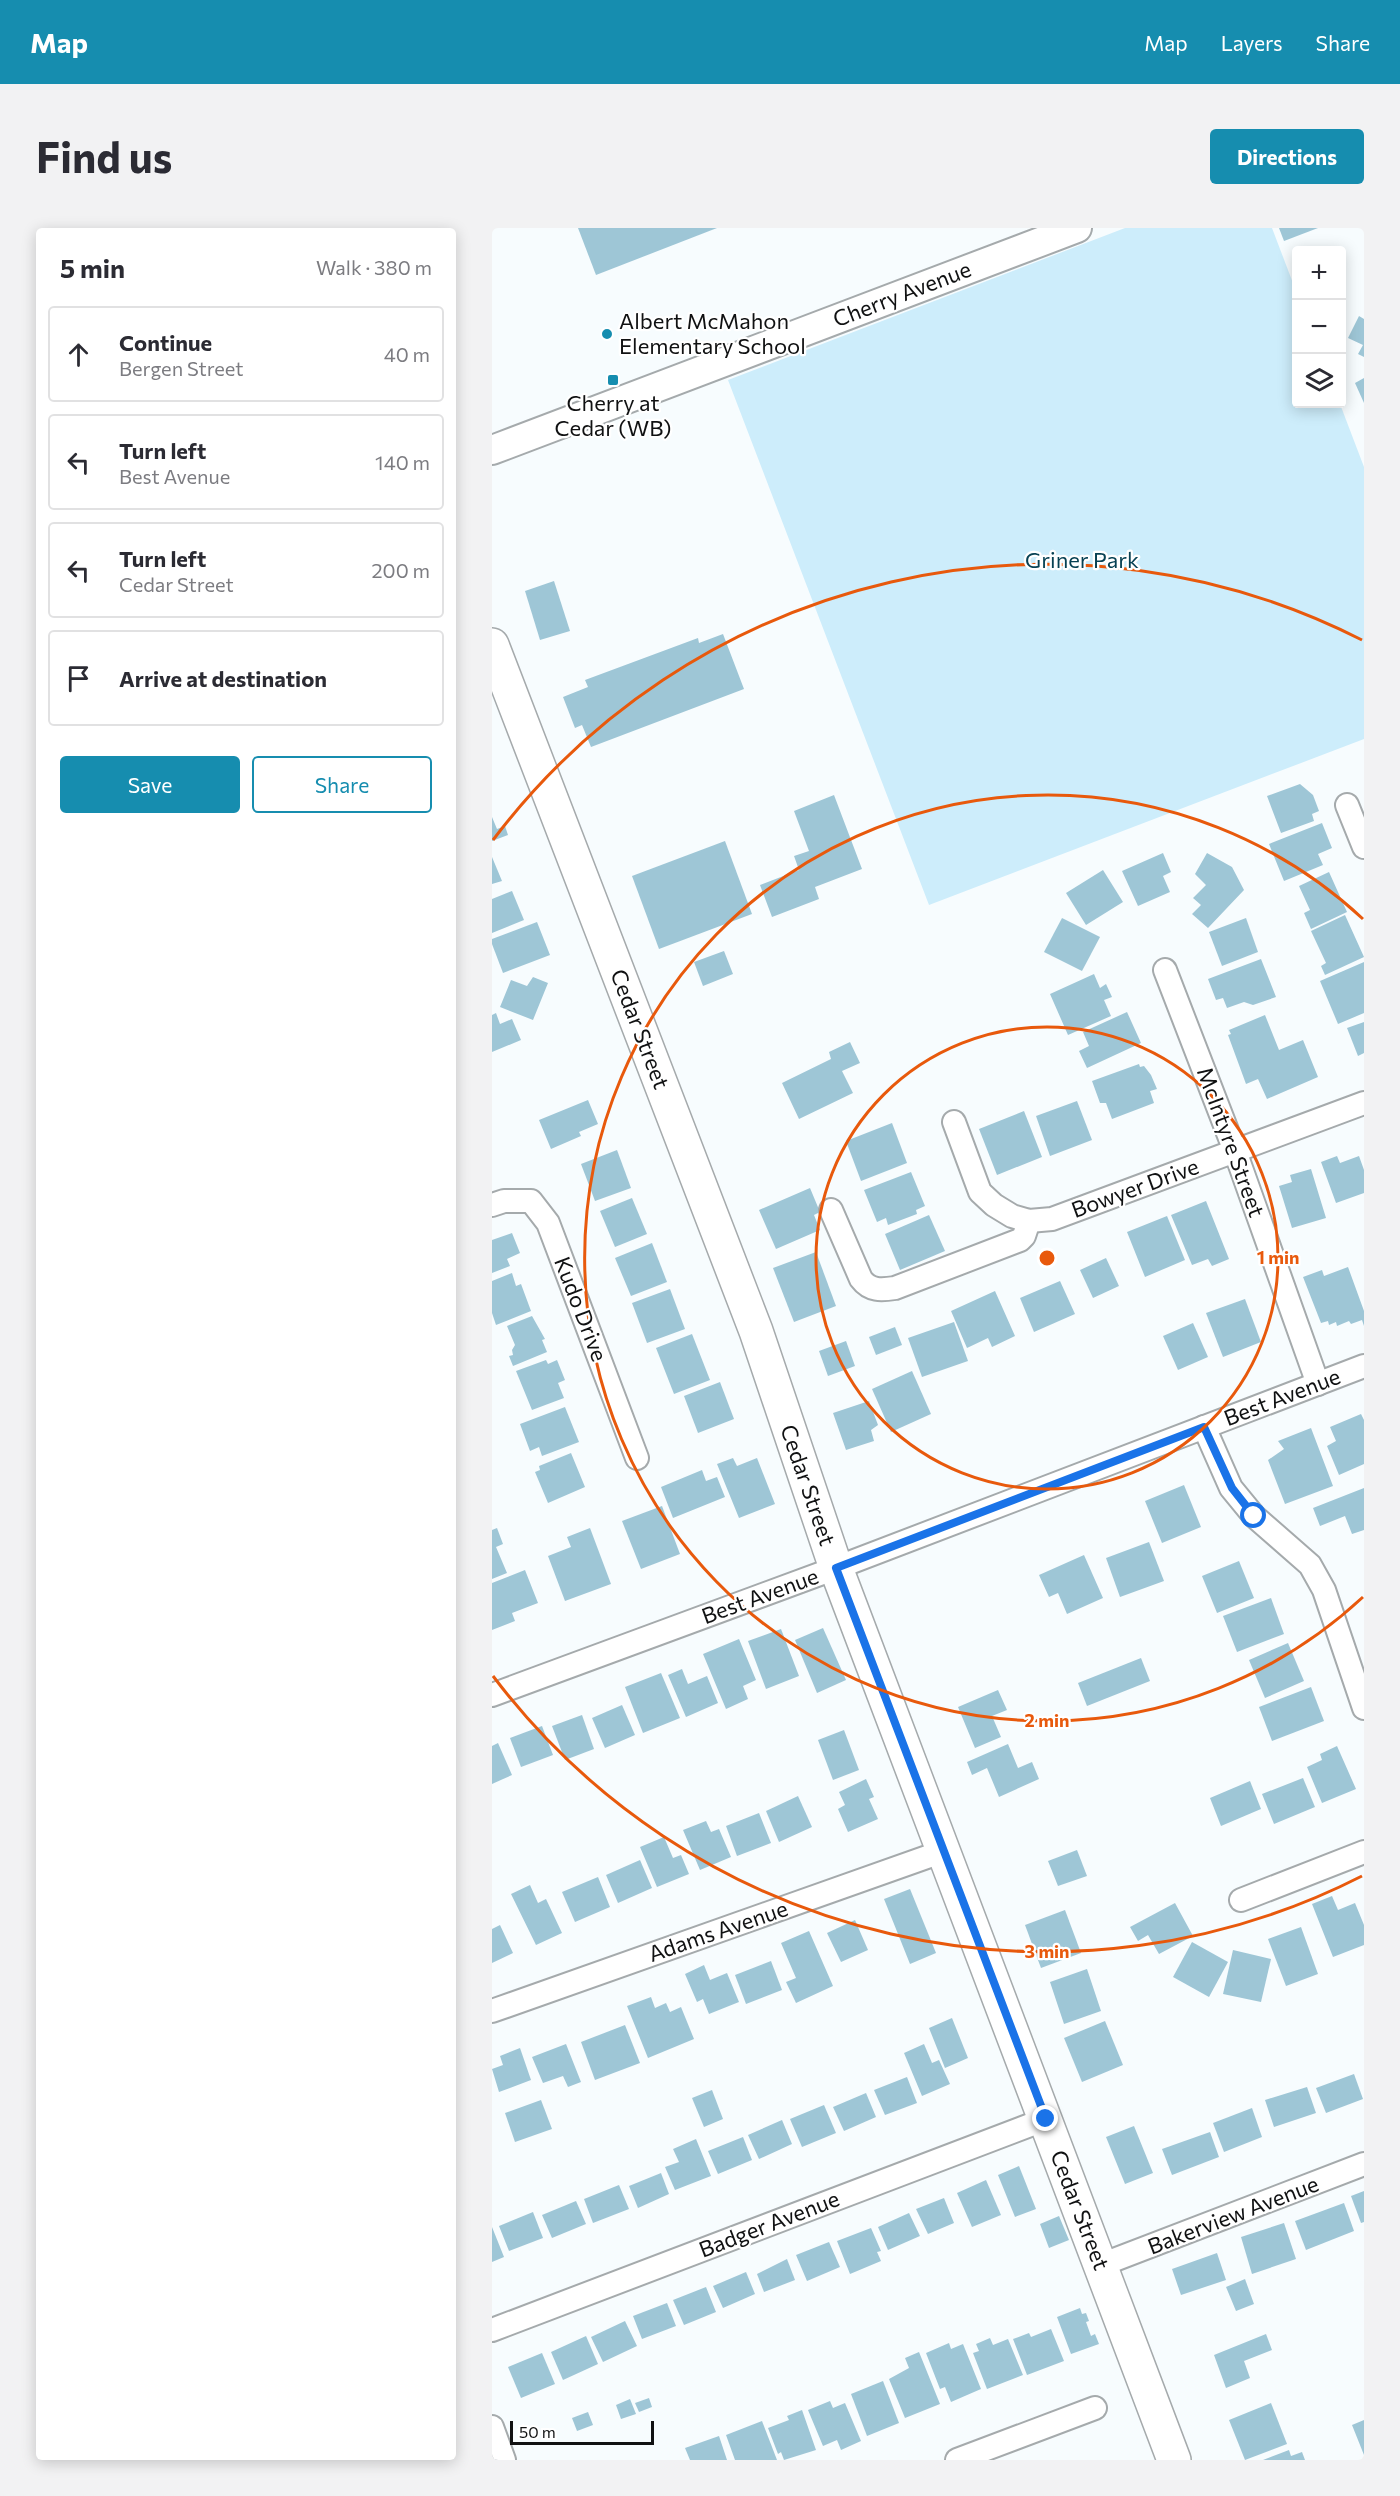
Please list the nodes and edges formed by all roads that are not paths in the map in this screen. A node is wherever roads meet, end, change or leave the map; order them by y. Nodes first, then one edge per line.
1 (1077, 228) edge
2 (492, 450) edge
3 (492, 645) edge
4 (1347, 805) dead end
5 (1364, 847) edge
6 (1165, 970) dead end
7 (1364, 1103) edge
8 (954, 1122) dead end
9 (1236, 1151) junction
10 (492, 1206) edge
11 (831, 1210) dead end
12 (1029, 1221) junction
13 (1364, 1366) edge
14 (1317, 1384) junction
15 (1204, 1427) junction
16 (637, 1458) dead end
17 (836, 1568) junction
18 (492, 1695) edge
19 (1364, 1708) edge
20 (944, 1851) junction
21 (1364, 1852) edge
22 (1241, 1900) dead end
23 (492, 2011) edge
24 (1046, 2119) junction
25 (1364, 2164) edge
26 (1101, 2265) junction
27 (492, 2330) edge
28 (1095, 2408) dead end
29 (492, 2427) edge
30 (504, 2460) edge
31 (957, 2460) edge
32 (1174, 2460) edge

1 - 2 street, Cherry Avenue
3 - 17 main road, Cedar Street
4 - 5 street
6 - 9 street, McIntyre Street
7 - 9 street, Bowyer Drive
8 - 12 street
9 - 12 street, Bowyer Drive
9 - 14 street, McIntyre Street
10 - 16 street, Kudo Drive
11 - 12 street
13 - 14 street, Best Avenue
14 - 15 street, Best Avenue
15 - 17 street, Best Avenue
15 - 19 street
17 - 18 street, Best Avenue
17 - 20 main road, Cedar Street
20 - 23 street, Adams Avenue
20 - 24 main road, Cedar Street
21 - 22 street
24 - 26 main road, Cedar Street
24 - 27 street, Badger Avenue
25 - 26 street, Bakerview Avenue
26 - 32 main road, Cedar Street
28 - 31 street
29 - 30 street

